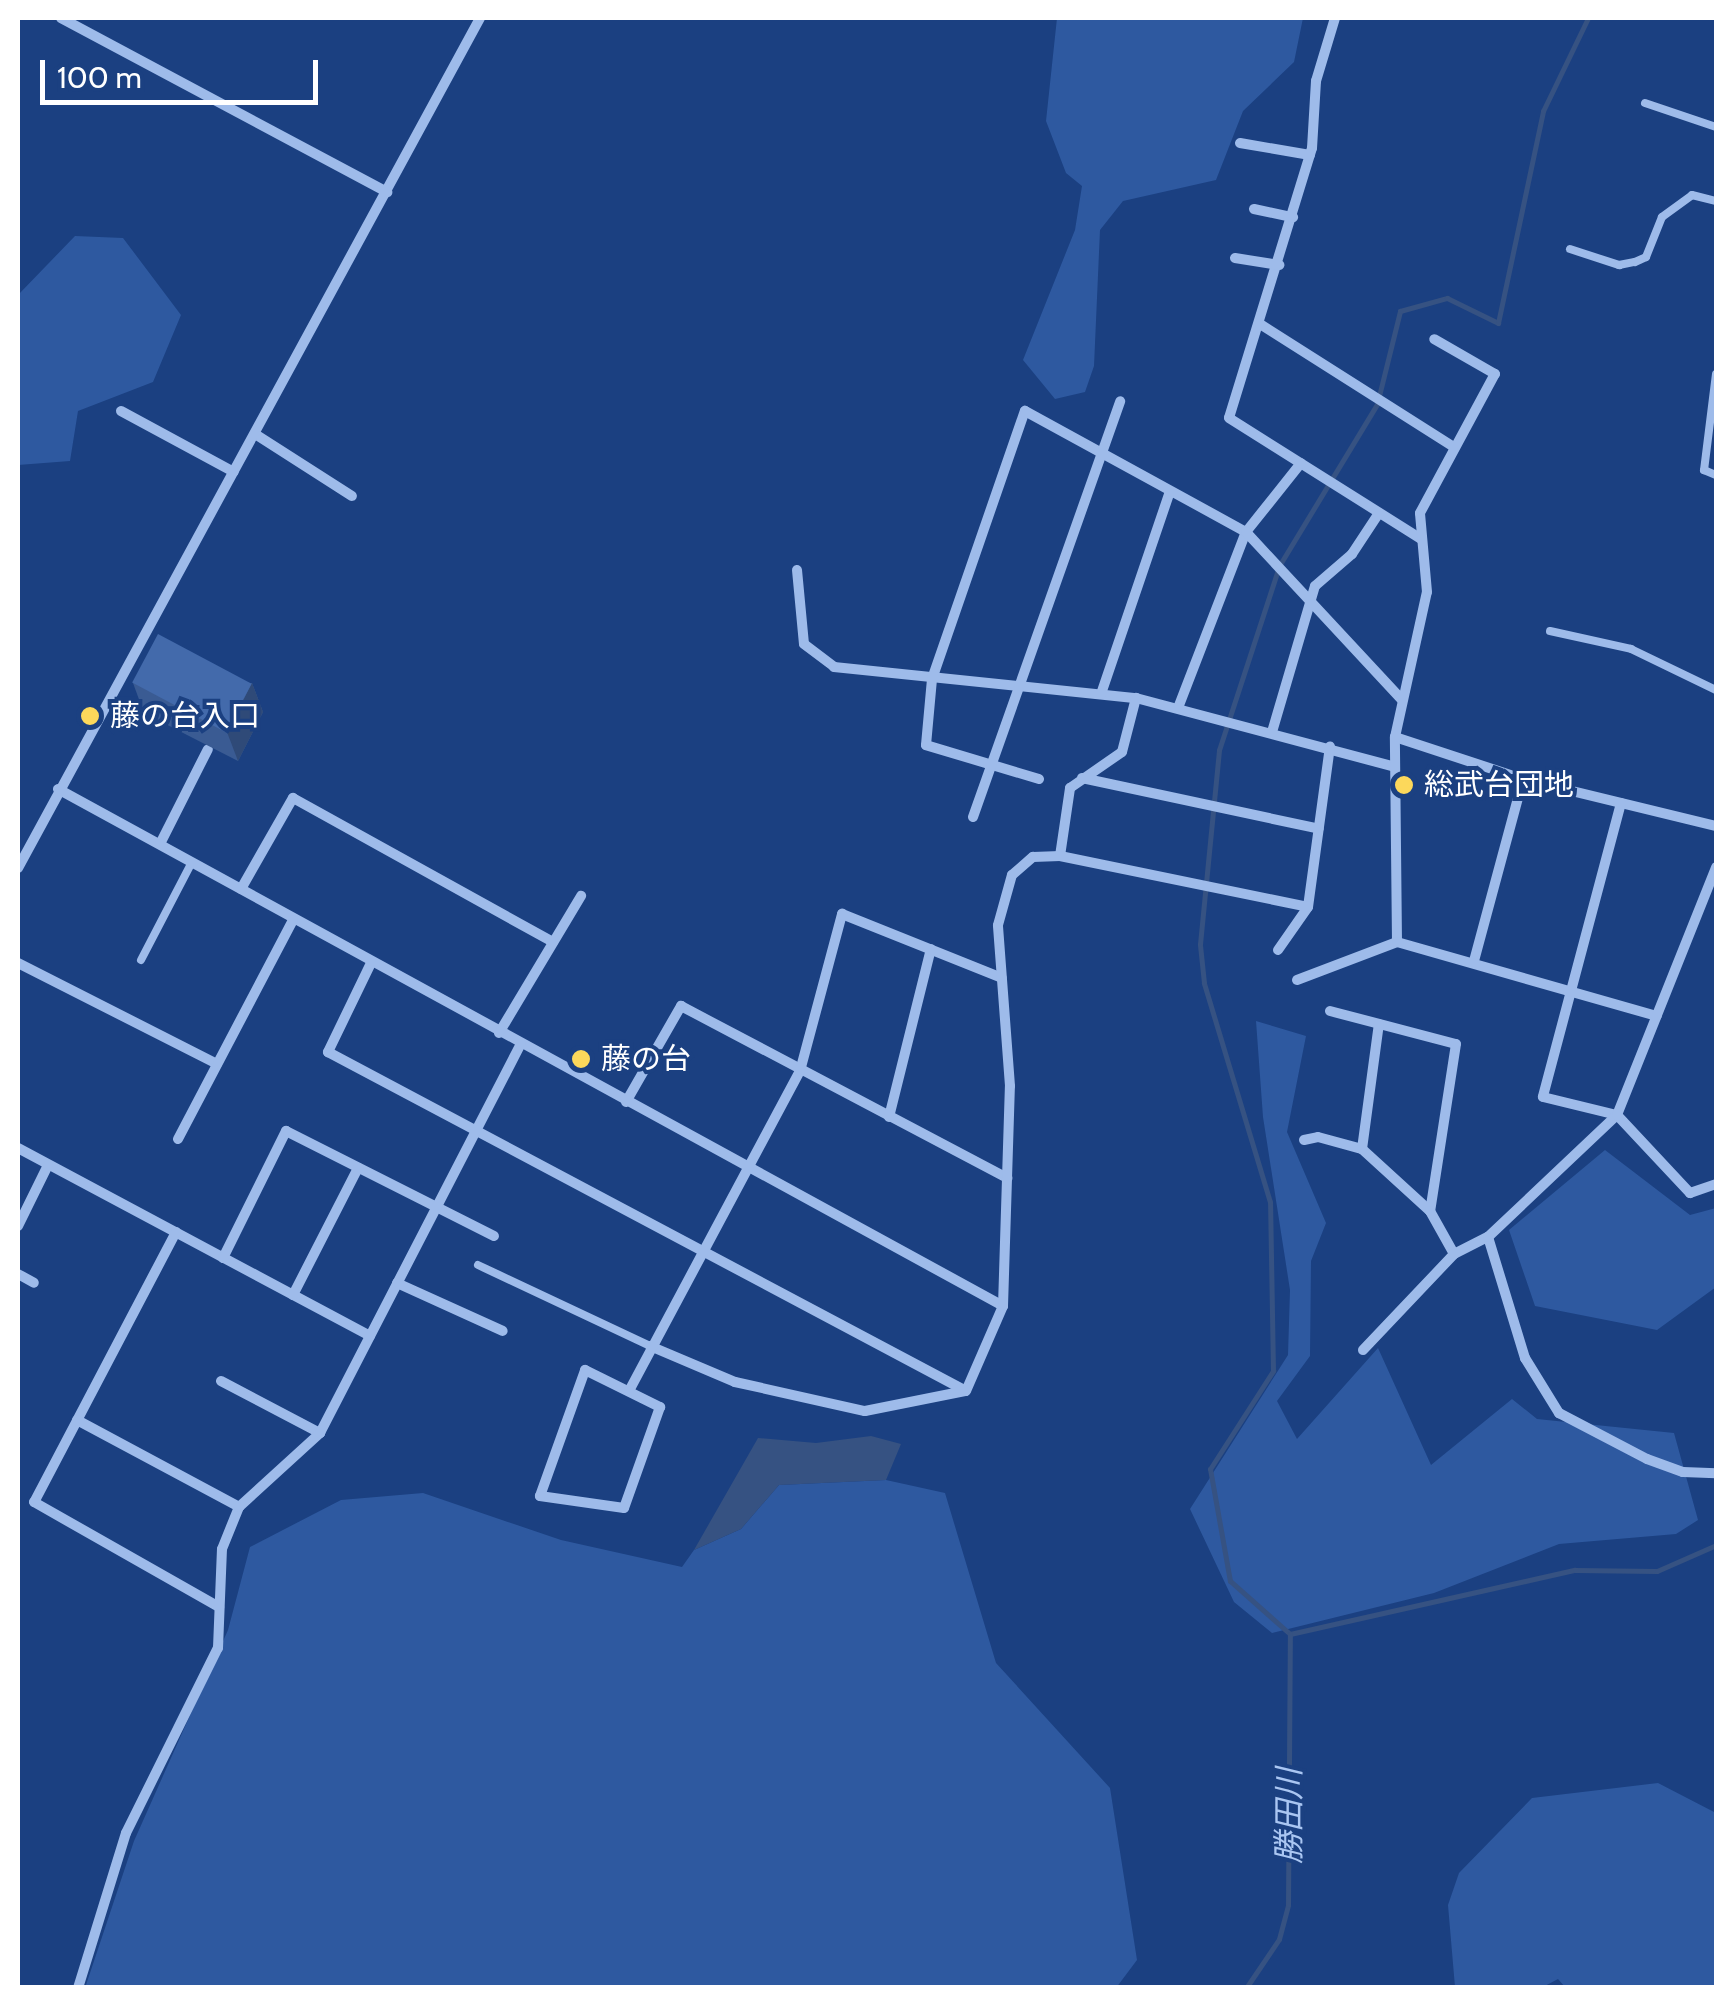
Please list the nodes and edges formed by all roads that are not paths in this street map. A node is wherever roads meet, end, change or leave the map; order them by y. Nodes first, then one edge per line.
1 (61, 18) edge
2 (480, 18) edge
3 (1335, 18) edge
4 (1645, 103) dead end
5 (1716, 126) edge
6 (1240, 143) dead end
7 (1310, 156) junction
8 (387, 192) junction
9 (1716, 201) edge
10 (1254, 209) dead end
11 (1293, 217) junction
12 (1570, 249) dead end
13 (1235, 258) dead end
14 (1280, 265) junction
15 (1260, 324) junction
16 (1434, 339) dead end
17 (1716, 374) edge
18 (1120, 400) dead end
19 (121, 411) dead end
20 (255, 434) junction
21 (1452, 446) junction
22 (1100, 450) junction
23 (1300, 463) junction
24 (234, 472) junction
25 (1716, 475) edge
26 (1170, 491) junction
27 (352, 496) dead end
28 (1379, 513) junction
29 (1246, 532) junction
30 (1421, 539) junction
31 (796, 570) dead end
32 (1310, 600) junction
33 (1550, 631) dead end
34 (932, 678) junction
35 (1024, 687) junction
36 (1716, 690) edge
37 (1101, 694) junction
38 (1136, 698) junction
39 (1402, 699) junction
40 (1178, 708) junction
41 (1272, 732) junction
42 (1395, 737) junction
43 (1330, 747) junction
44 (208, 749) dead end
45 (994, 766) junction
46 (1394, 767) junction
47 (1082, 778) junction
48 (1040, 779) dead end
49 (1524, 779) junction
50 (58, 790) junction
51 (1621, 804) junction
52 (972, 816) dead end
53 (1716, 826) edge
54 (1319, 829) junction
55 (160, 844) junction
56 (1060, 856) junction
57 (192, 862) junction
58 (1716, 867) edge
59 (18, 868) edge
60 (241, 889) junction
61 (581, 896) dead end
62 (1308, 907) junction
63 (293, 920) junction
64 (554, 942) junction
65 (1397, 942) junction
66 (931, 950) junction
67 (1278, 950) dead end
68 (141, 960) dead end
69 (1474, 961) junction
70 (18, 963) edge
71 (371, 963) junction
72 (1002, 978) junction
73 (1297, 980) dead end
74 (1571, 989) junction
75 (1330, 1011) dead end
76 (1656, 1016) junction
77 (1379, 1024) junction
78 (499, 1034) junction
79 (521, 1044) junction
80 (218, 1064) junction
81 (800, 1071) junction
82 (626, 1102) junction
83 (1617, 1115) junction
84 (889, 1117) junction
85 (473, 1134) junction
86 (178, 1139) dead end
87 (1304, 1140) dead end
88 (18, 1148) edge
89 (1362, 1148) junction
90 (48, 1164) junction
91 (747, 1167) junction
92 (358, 1168) junction
93 (1007, 1178) junction
94 (1716, 1184) edge
95 (434, 1208) junction
96 (1430, 1212) junction
97 (18, 1226) edge
98 (176, 1232) junction
99 (494, 1236) dead end
100 (1488, 1237) junction
101 (701, 1251) junction
102 (1454, 1254) junction
103 (223, 1258) junction
104 (478, 1266) dead end
105 (18, 1274) edge
106 (34, 1283) dead end
107 (397, 1283) junction
108 (293, 1295) junction
109 (1003, 1306) junction
110 (504, 1331) dead end
111 (370, 1336) junction
112 (650, 1346) junction
113 (1363, 1350) dead end
114 (221, 1380) dead end
115 (629, 1391) junction
116 (966, 1391) junction
117 (77, 1420) junction
118 (320, 1433) junction
119 (1716, 1473) edge
120 (239, 1507) junction
121 (218, 1608) junction
122 (78, 1988) edge

1 - 8 street
2 - 8 street
3 - 7 street
4 - 5 lane
6 - 7 street
7 - 11 street
8 - 20 street
9 - 12 lane
10 - 11 street
11 - 14 street
13 - 14 street
14 - 15 street
15 - 21 street
15 - 23 street
16 - 21 street
17 - 25 lane
18 - 22 street
19 - 24 street
20 - 24 street
20 - 27 street
21 - 30 street
22 - 26 street
22 - 34 street
22 - 35 street
23 - 28 street
23 - 29 street
24 - 50 street
26 - 29 street
26 - 37 street
28 - 30 street
28 - 32 street
29 - 32 street
29 - 40 street
30 - 39 street
31 - 34 street
32 - 39 street
32 - 41 street
33 - 36 lane
34 - 35 street
34 - 45 street
35 - 37 street
35 - 45 street
37 - 38 street
38 - 40 street
38 - 47 street
39 - 42 street
40 - 41 street
41 - 43 street
42 - 46 street
42 - 49 street
43 - 46 street
43 - 54 street
44 - 55 street
45 - 48 street
45 - 52 street
46 - 65 street
47 - 54 street
47 - 56 street
49 - 51 street
49 - 69 street
50 - 55 street
50 - 59 street
51 - 53 street
51 - 74 street
54 - 62 street
55 - 57 street
56 - 62 street
56 - 72 street
57 - 60 street
57 - 68 lane
58 - 76 street
60 - 63 street
60 - 64 street
61 - 64 street
62 - 67 street
63 - 71 street
63 - 80 street
64 - 78 street
65 - 69 street
65 - 73 street
66 - 72 street
66 - 81 street
66 - 84 street
69 - 74 street
70 - 80 street
71 - 78 street
71 - 85 street
72 - 93 street
74 - 76 street
74 - 83 street
75 - 77 street
76 - 83 street
77 - 89 street
77 - 96 street
78 - 79 street
79 - 82 street
79 - 85 street
80 - 86 street
81 - 82 street
81 - 84 street
81 - 91 street
82 - 91 street
83 - 94 street
83 - 100 street
84 - 93 street
85 - 95 street
85 - 101 street
87 - 89 street
88 - 90 street
89 - 96 street
90 - 97 street
90 - 98 street
91 - 101 street
91 - 109 street
92 - 95 street
92 - 103 street
92 - 108 street
93 - 109 street
95 - 99 street
95 - 107 street
96 - 102 street
98 - 103 street
98 - 117 street
100 - 102 street
100 - 119 street
101 - 112 street
101 - 116 street
102 - 113 street
103 - 108 street
104 - 112 lane
105 - 106 street
107 - 110 street
107 - 111 street
108 - 111 street
109 - 116 street
111 - 118 street
112 - 115 street
112 - 116 street
114 - 118 street
115 - 115 street
117 - 120 street
117 - 121 street
118 - 120 street
120 - 121 street
121 - 122 street

